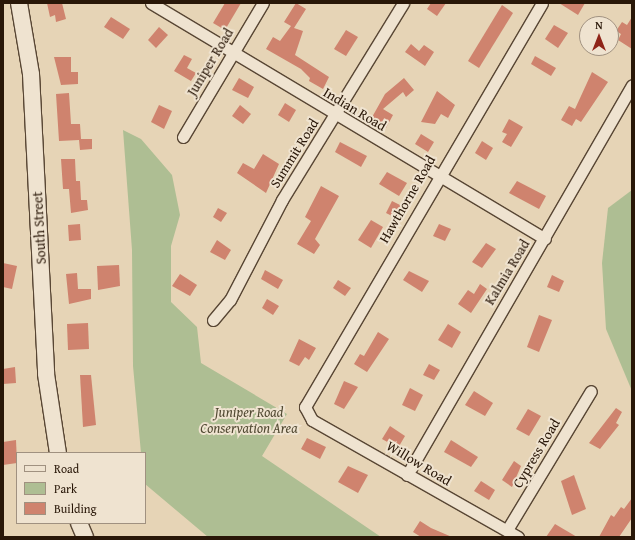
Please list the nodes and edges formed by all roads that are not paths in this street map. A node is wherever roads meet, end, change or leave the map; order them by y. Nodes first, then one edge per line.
1 (19, 3) edge
2 (151, 3) edge
3 (263, 3) edge
4 (402, 3) edge
5 (542, 3) edge
6 (233, 53) junction
7 (632, 85) edge
8 (335, 114) junction
9 (183, 138) dead end
10 (438, 176) junction
11 (545, 239) junction
12 (213, 320) dead end
13 (591, 391) dead end
14 (306, 412) joint
15 (58, 452) edge
16 (407, 475) junction
17 (79, 524) edge
18 (507, 530) junction
19 (85, 537) edge
20 (518, 537) edge

1 - 15 main road, South Street
2 - 6 street, Indian Road
3 - 6 street, Juniper Road
4 - 8 street, Summit Road
5 - 10 street, Hawthorne Road
6 - 8 street, Indian Road
6 - 9 street, Juniper Road
7 - 11 street, Kalmia Road
8 - 10 street, Indian Road
8 - 12 street, Summit Road
10 - 11 street, Indian Road
10 - 14 street, Hawthorne Road
11 - 16 street, Kalmia Road
13 - 18 street, Cypress Road
14 - 16 street, Willow Road
16 - 18 street, Willow Road
17 - 19 main road
18 - 20 street, Willow Road

